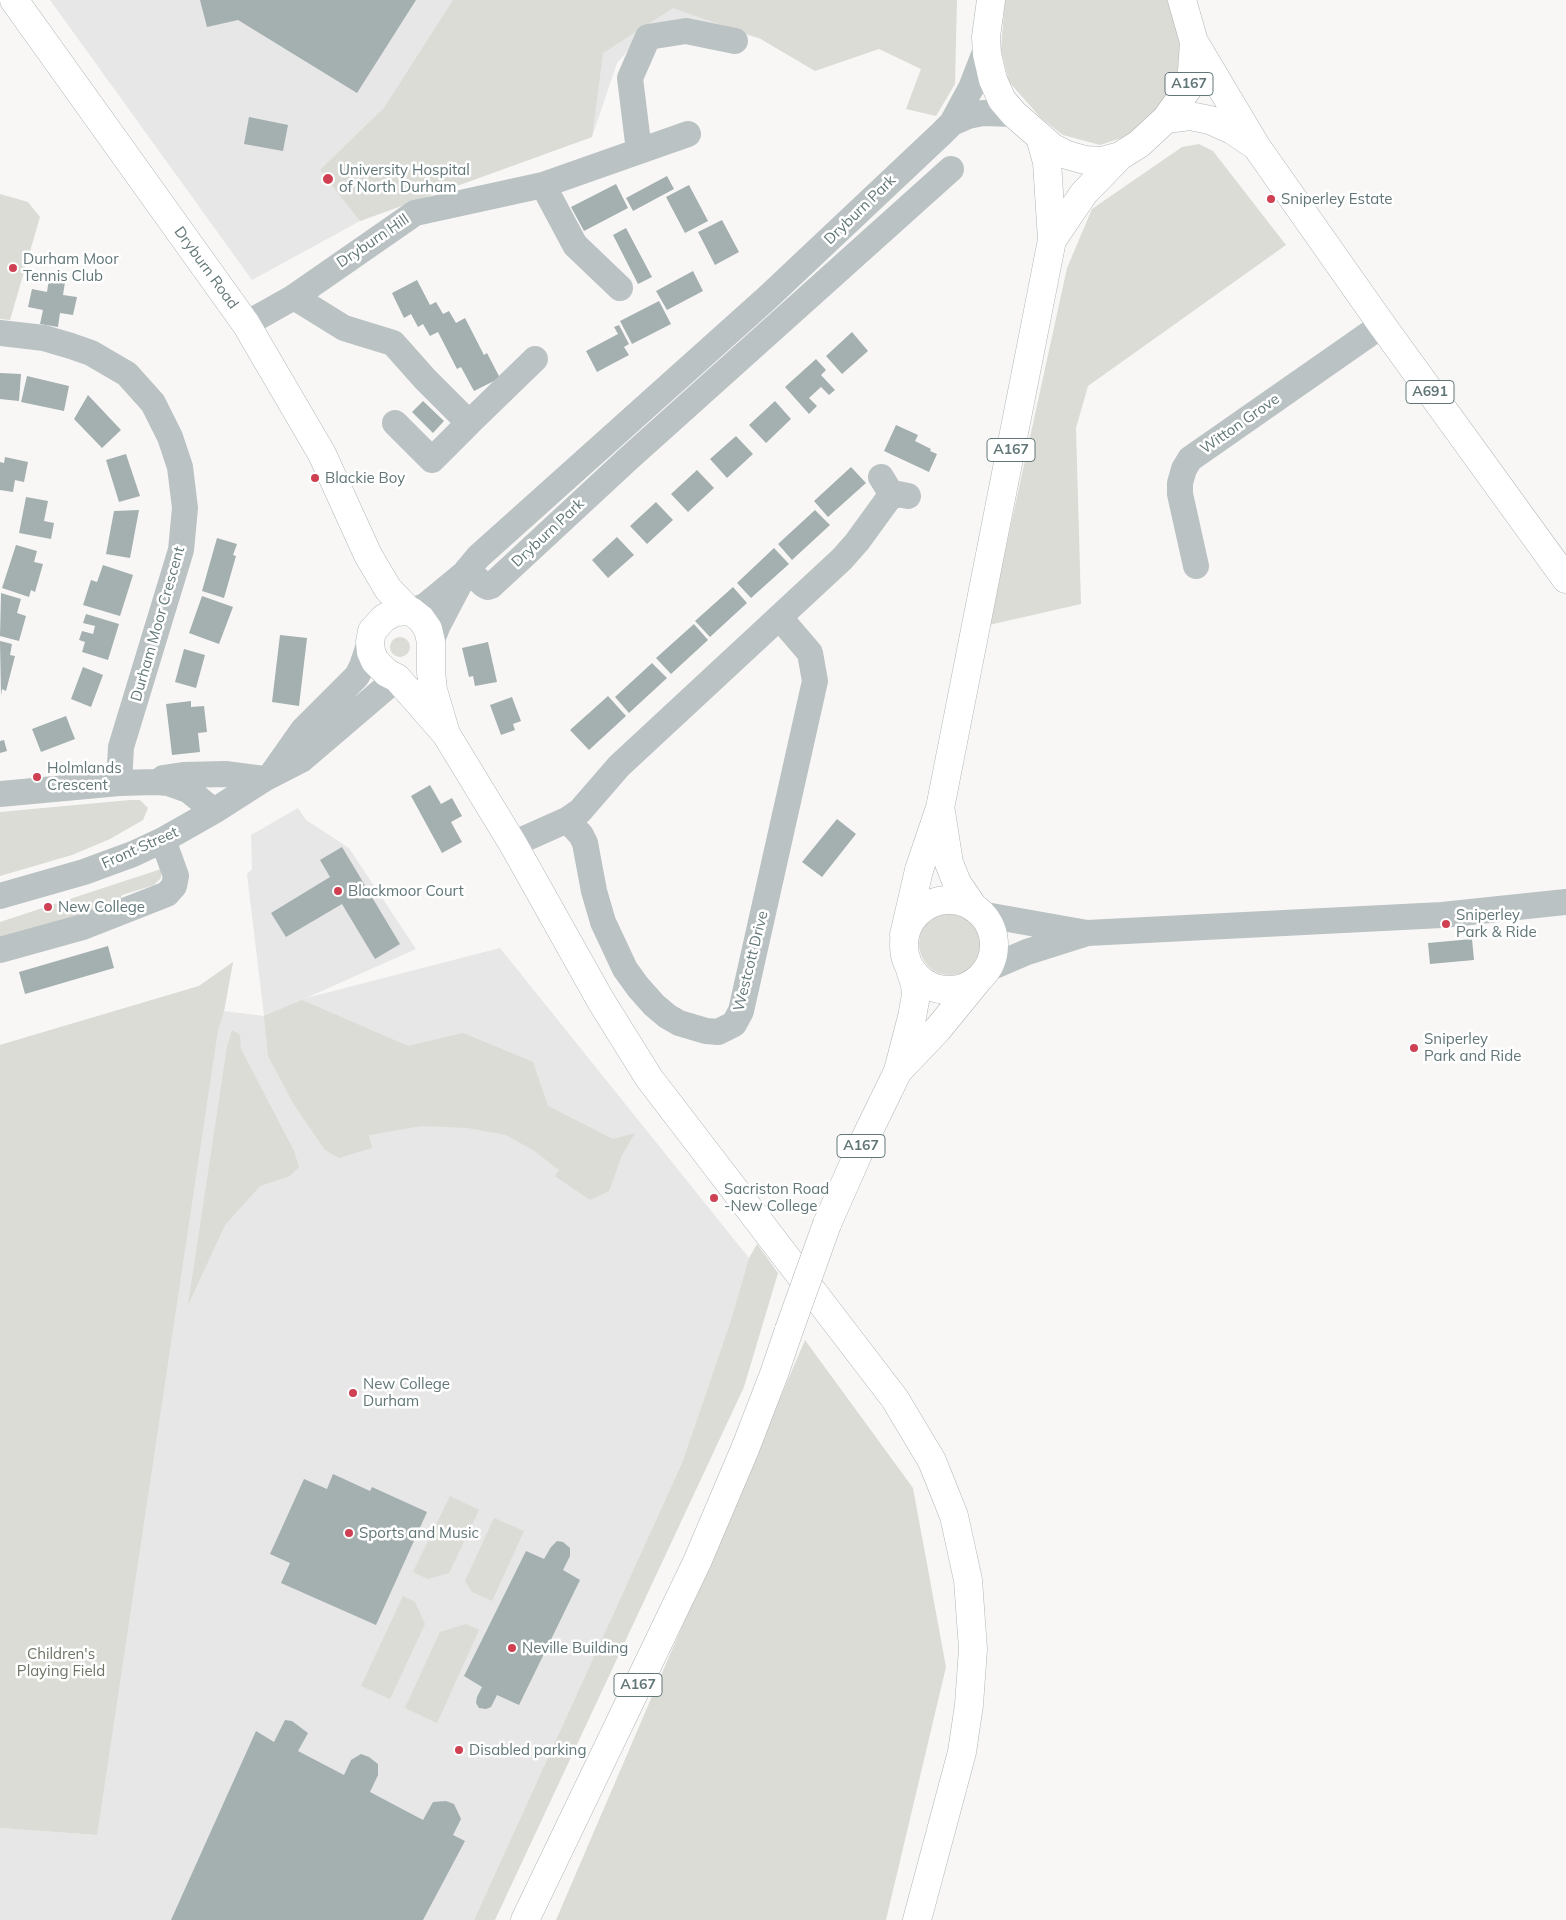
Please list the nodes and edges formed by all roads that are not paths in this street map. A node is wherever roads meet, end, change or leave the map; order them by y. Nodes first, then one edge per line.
1 (14, 0) edge
2 (1182, 0) edge
3 (988, 5) edge
4 (734, 41) dead end
5 (1194, 42) junction
6 (987, 47) junction
7 (1014, 114) junction
8 (1166, 119) junction
9 (952, 123) junction
10 (688, 134) dead end
11 (1040, 137) junction
12 (1256, 146) junction
13 (639, 151) junction
14 (1120, 156) junction
15 (951, 169) dead end
16 (543, 184) junction
17 (1052, 240) junction
18 (620, 288) dead end
19 (294, 297) junction
20 (768, 298) junction
21 (785, 318) junction
22 (246, 324) junction
23 (1382, 324) junction
24 (0, 333) edge
25 (535, 359) dead end
26 (395, 423) dead end
27 (469, 423) junction
28 (610, 439) junction
29 (628, 458) junction
30 (893, 490) dead end
31 (368, 555) junction
32 (1196, 566) dead end
33 (466, 572) junction
34 (1566, 579) edge
35 (409, 611) junction
36 (780, 618) junction
37 (371, 637) junction
38 (431, 646) junction
39 (397, 678) junction
40 (446, 734) junction
41 (267, 778) junction
42 (125, 783) junction
43 (0, 794) edge
44 (940, 808) junction
45 (214, 811) junction
46 (567, 820) junction
47 (163, 840) junction
48 (513, 844) junction
49 (0, 896) edge
50 (1566, 897) edge
51 (1566, 902) edge
52 (1539, 904) junction
53 (977, 911) junction
54 (1088, 934) junction
55 (904, 935) junction
56 (0, 950) edge
57 (909, 966) junction
58 (984, 973) junction
59 (898, 1071) junction
60 (525, 1920) edge
61 (917, 1920) edge

1 - 22 main road, Dryburn Road
2 - 5 main road, A167
3 - 6 main road, A167
4 - 13 street
5 - 8 main road, A167
5 - 12 main road, A691
6 - 7 main road, A167
6 - 9 street, Dryburn Park
7 - 9 street, Dryburn Park
7 - 11 main road, A167
8 - 12 main road, A691
8 - 14 main road, A167
9 - 20 street, Dryburn Park
10 - 13 street, Dryburn Hill
11 - 14 main road, A167
11 - 17 main road, A167
12 - 23 main road, A691
13 - 16 street, Dryburn Hill
14 - 17 main road, A167
15 - 21 street, Dryburn Park
16 - 18 street
16 - 19 street, Dryburn Hill
17 - 44 main road, A167
19 - 22 street, Dryburn Hill
19 - 27 street
20 - 21 street
20 - 28 street, Dryburn Park
21 - 29 street, Dryburn Park
22 - 31 main road, Dryburn Road
23 - 32 street, Witton Grove
23 - 34 main road, A691
24 - 42 street, Durham Moor Crescent
25 - 27 street
26 - 27 street
28 - 29 street
28 - 33 street, Dryburn Park
29 - 33 street, Dryburn Park
30 - 36 street
31 - 35 main road, Dryburn Road
31 - 37 main road, Dryburn Road
33 - 35 street, Dryburn Park
33 - 38 street, Dryburn Park
35 - 37 main road
35 - 38 main road
36 - 46 street
36 - 46 street, Westcott Drive
37 - 39 main road
37 - 41 street, Front Street
38 - 39 main road
38 - 40 main road
39 - 40 main road
39 - 41 street, Front Street
40 - 48 main road
41 - 42 street
41 - 45 street, Front Street
42 - 43 street
42 - 45 street
44 - 53 main road, A167
44 - 55 main road, A167
45 - 47 street, Front Street
46 - 48 street
47 - 49 street, Front Street
47 - 56 street
48 - 61 main road
50 - 52 street
51 - 52 street
52 - 54 street
53 - 54 street
53 - 55 main road
53 - 58 main road
54 - 58 street
55 - 57 main road
57 - 58 main road
57 - 59 main road, A167
58 - 59 main road, A167
59 - 60 main road, A167, bridge

